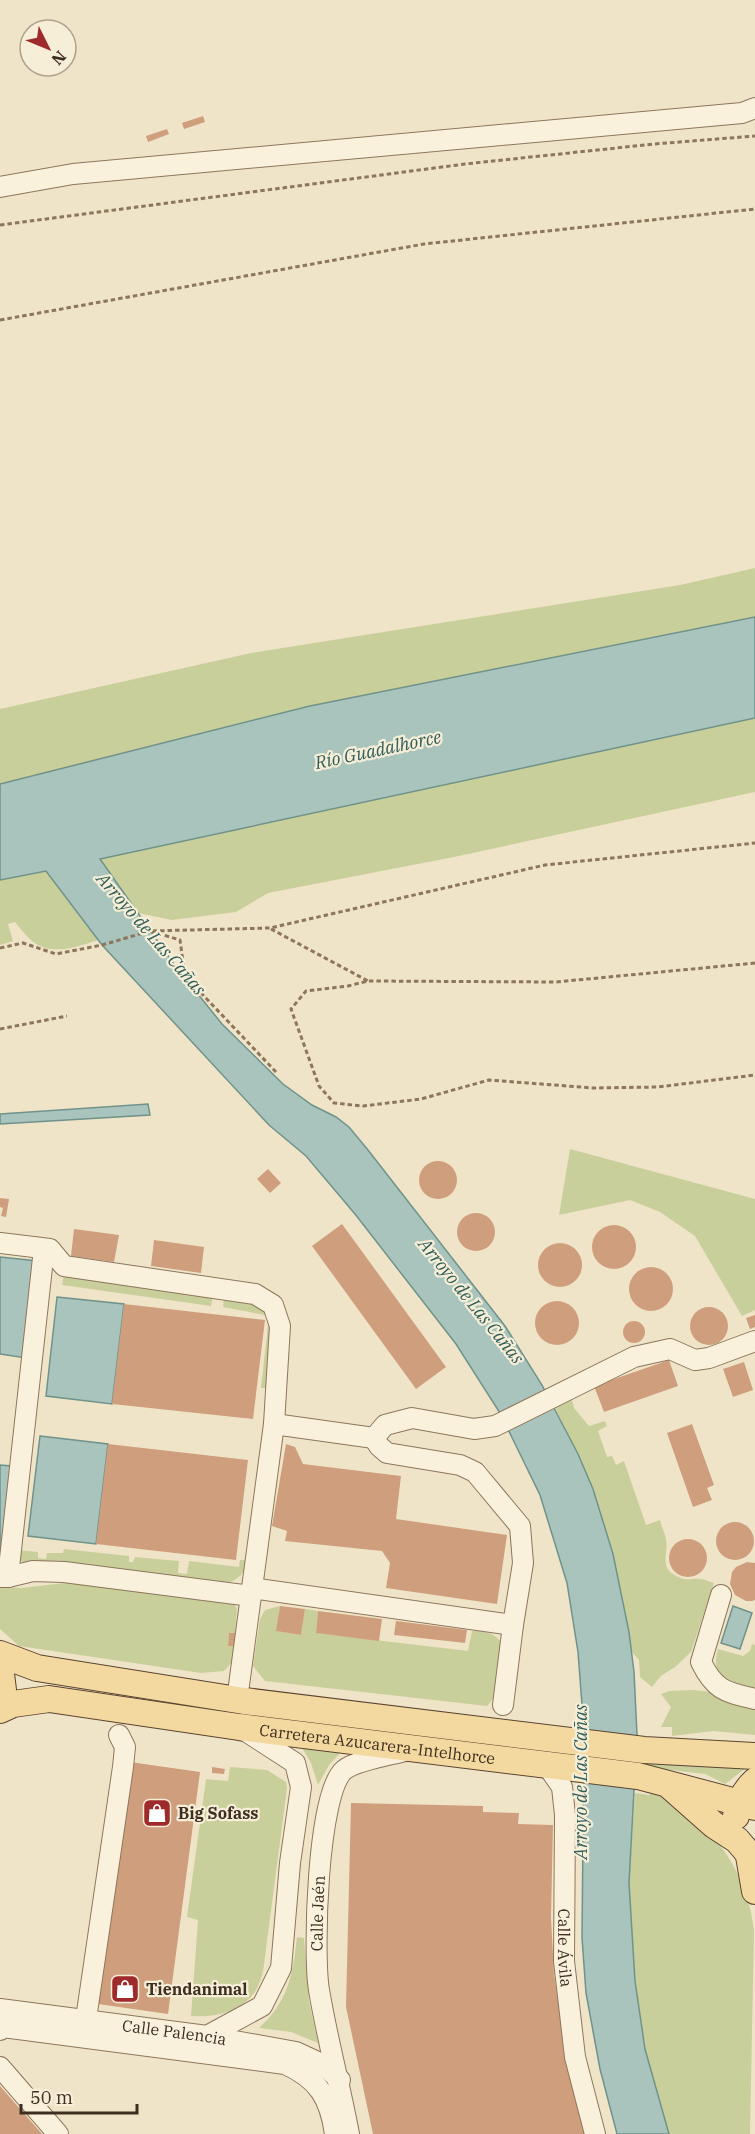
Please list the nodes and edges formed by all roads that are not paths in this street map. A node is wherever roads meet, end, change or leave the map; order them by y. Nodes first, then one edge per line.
1 (755, 108) edge
2 (0, 188) edge
3 (0, 1243) edge
4 (44, 1249) junction
5 (64, 1266) junction
6 (40, 1288) junction
7 (755, 1341) edge
8 (274, 1424) junction
9 (374, 1438) junction
10 (4, 1577) edge
11 (251, 1592) junction
12 (721, 1594) dead end
13 (513, 1625) junction
14 (0, 1654) edge
15 (0, 1666) edge
16 (755, 1699) edge
17 (237, 1700) junction
18 (0, 1702) edge
19 (503, 1706) dead end
20 (0, 1710) edge
21 (239, 1727) junction
22 (119, 1735) dead end
23 (417, 1748) junction
24 (755, 1756) edge
25 (546, 1764) junction
26 (755, 1781) edge
27 (667, 1784) junction
28 (747, 1805) edge
29 (747, 1853) edge
30 (755, 1891) edge
31 (0, 2009) edge
32 (86, 2019) junction
33 (0, 2030) edge
34 (207, 2036) junction
35 (0, 2067) edge
36 (340, 2080) junction
37 (58, 2134) edge
38 (335, 2134) edge
39 (349, 2134) edge
40 (595, 2134) edge

1 - 2 street
3 - 4 street
4 - 5 street
4 - 6 street
5 - 6 street
5 - 8 street
6 - 10 street
7 - 9 street
8 - 9 street
8 - 11 street
9 - 13 street
10 - 11 street
11 - 13 street
11 - 17 street
12 - 16 street
13 - 19 street
14 - 17 main road, Carretera Azucarera-Intelhorce
15 - 18 main road
17 - 24 main road, Carretera Azucarera-Intelhorce
20 - 21 main road, Carretera Azucarera-Intelhorce
21 - 23 main road, Carretera Azucarera-Intelhorce
21 - 34 street, Calle Jaén
22 - 32 street
23 - 25 main road, Carretera Azucarera-Intelhorce
23 - 36 street, Calle Jaén
25 - 27 main road, Carretera Azucarera-Intelhorce
25 - 40 street, Calle Ávila
26 - 28 main road
27 - 28 main road, Carretera Azucarera-Intelhorce
27 - 29 main road
28 - 29 main road
29 - 30 main road
31 - 32 street, Calle Palencia
32 - 34 street, Calle Palencia
33 - 38 street
34 - 36 street, Calle Palencia
35 - 37 street
36 - 39 street, Calle Jaén

